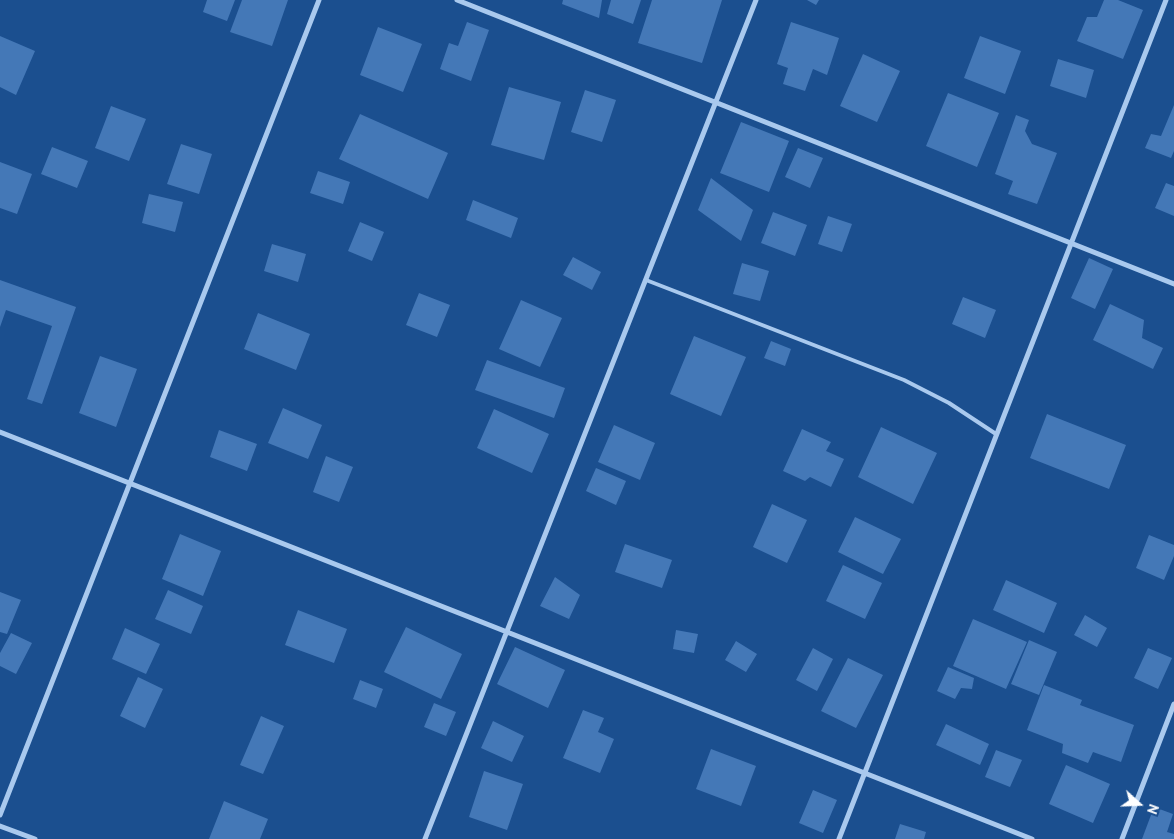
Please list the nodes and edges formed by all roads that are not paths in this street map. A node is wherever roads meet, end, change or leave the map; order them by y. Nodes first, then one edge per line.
1 (319, 0) edge
2 (457, 0) edge
3 (756, 0) edge
4 (1166, 0) edge
5 (715, 104) junction
6 (1071, 242) junction
7 (646, 280) junction
8 (1174, 284) edge
9 (0, 432) edge
10 (996, 434) junction
11 (130, 482) junction
12 (507, 632) junction
13 (1174, 704) edge
14 (864, 773) junction
15 (0, 815) edge
16 (0, 826) edge
17 (35, 839) edge
18 (425, 839) edge
19 (838, 839) edge
20 (1032, 839) edge
21 (1122, 839) edge

1 - 11 street
2 - 5 street
3 - 5 street
4 - 6 street
5 - 6 street
5 - 7 street
6 - 8 street
6 - 10 street
7 - 10 lane
7 - 12 street
9 - 11 street
10 - 14 street
11 - 12 street
11 - 15 street
12 - 14 street
12 - 18 street
13 - 21 street
14 - 19 street
14 - 20 street
16 - 17 street

